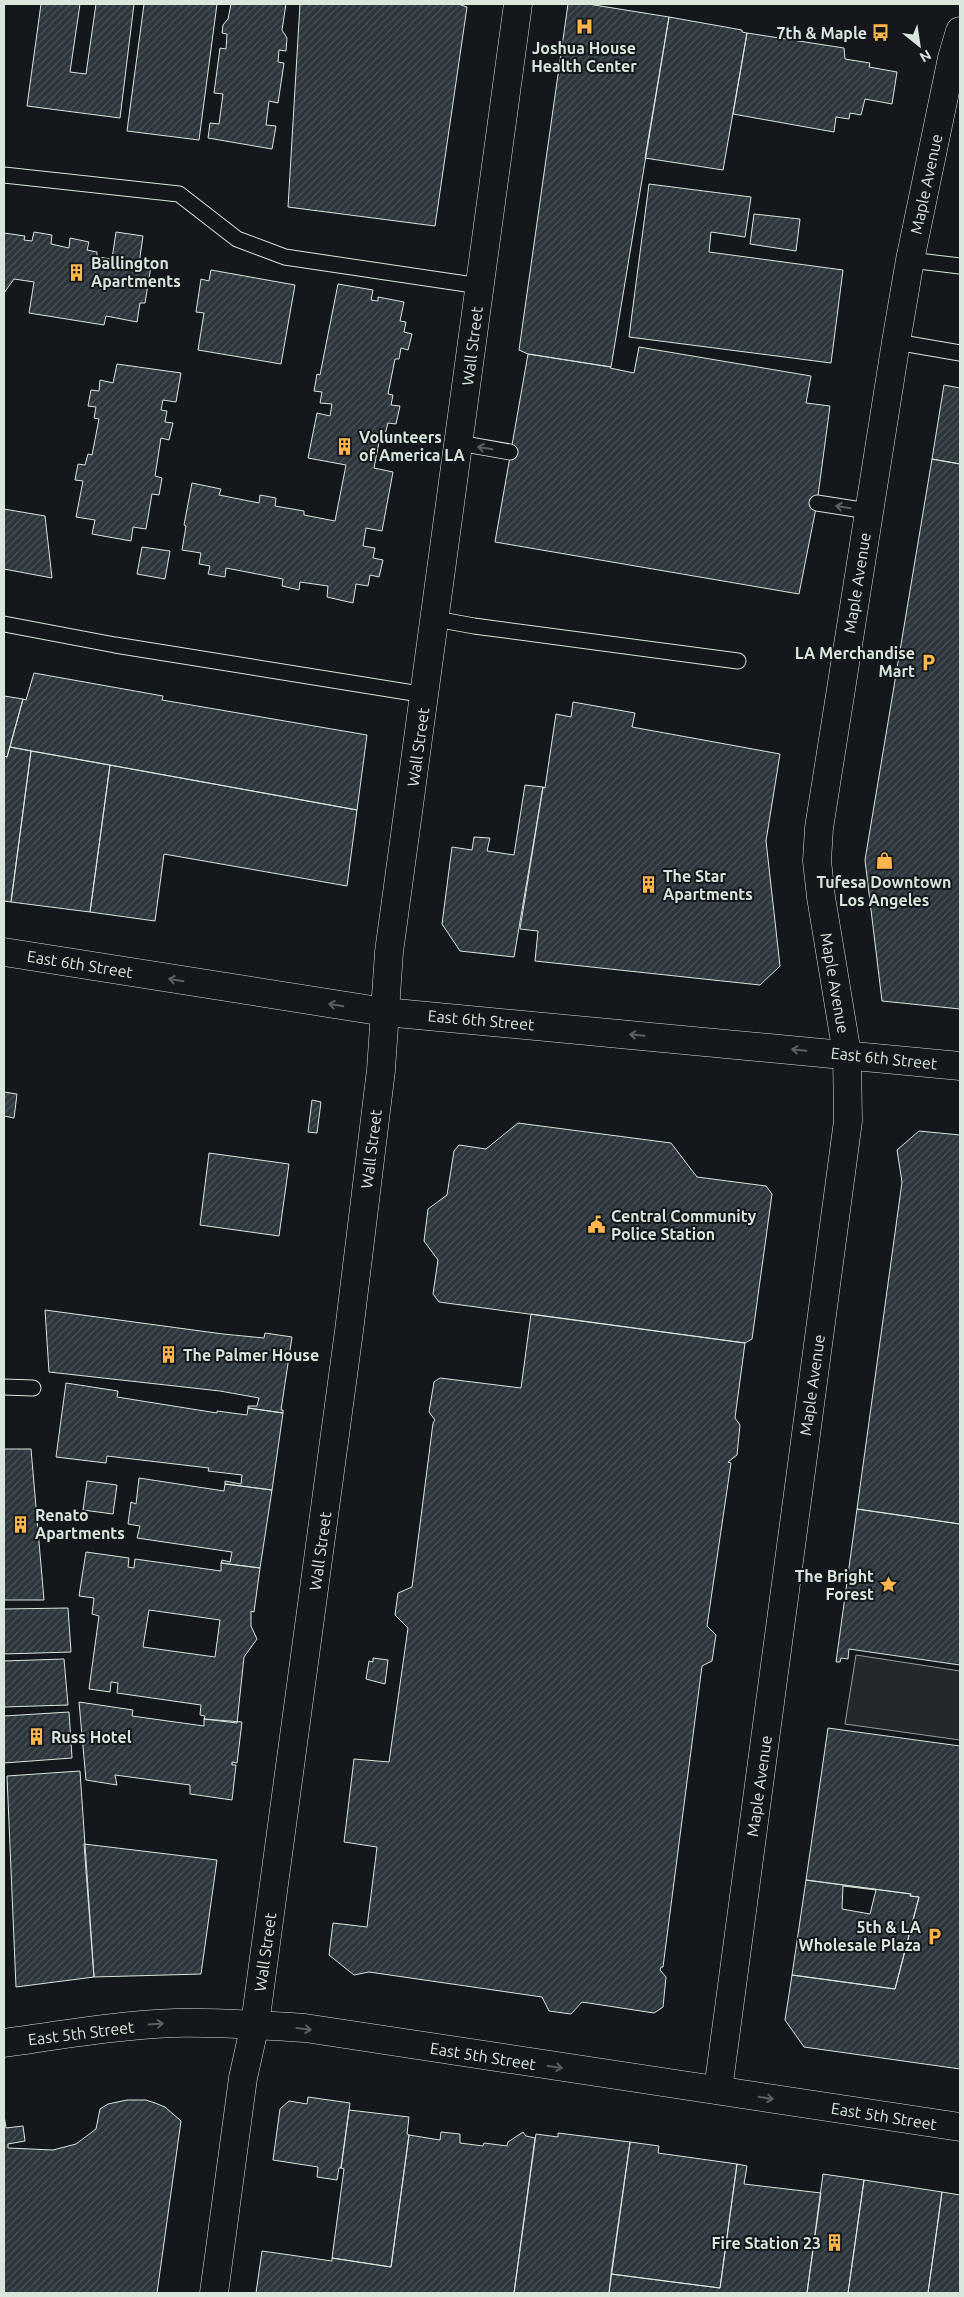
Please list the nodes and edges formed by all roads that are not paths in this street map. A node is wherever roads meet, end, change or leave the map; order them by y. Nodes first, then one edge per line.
1 (518, 4) edge
2 (960, 31) edge
3 (4, 175) edge
4 (910, 260) junction
5 (960, 266) edge
6 (480, 286) junction
7 (896, 342) junction
8 (960, 353) edge
9 (459, 443) junction
10 (510, 452) dead end
11 (817, 502) dead end
12 (868, 511) junction
13 (436, 619) junction
14 (4, 624) edge
15 (738, 661) dead end
16 (426, 695) junction
17 (4, 952) edge
18 (385, 1012) junction
19 (847, 1054) junction
20 (960, 1066) edge
21 (4, 1388) edge
22 (33, 1388) dead end
23 (255, 2024) junction
24 (4, 2043) edge
25 (718, 2090) junction
26 (960, 2127) edge
27 (214, 2293) edge

1 - 6 street, Wall Street
2 - 4 street, Maple Avenue
3 - 6 lane
4 - 5 lane
4 - 7 street, Maple Avenue
6 - 9 street, Wall Street
7 - 8 lane
7 - 12 street, Maple Avenue
10 -> 9 lane
9 - 13 street, Wall Street
12 -> 11 lane
12 - 19 street, Maple Avenue
13 - 15 lane
13 - 16 street, Wall Street
14 - 16 lane
16 - 18 street, Wall Street
18 -> 17 street, East 6th Street
19 -> 18 street, East 6th Street
18 - 23 street, Wall Street
19 - 20 street, East 6th Street
19 - 25 street, Maple Avenue
21 - 22 lane
24 -> 23 street, East 5th Street
23 -> 25 street, East 5th Street
23 - 27 street, Wall Street
25 -> 26 street, East 5th Street

